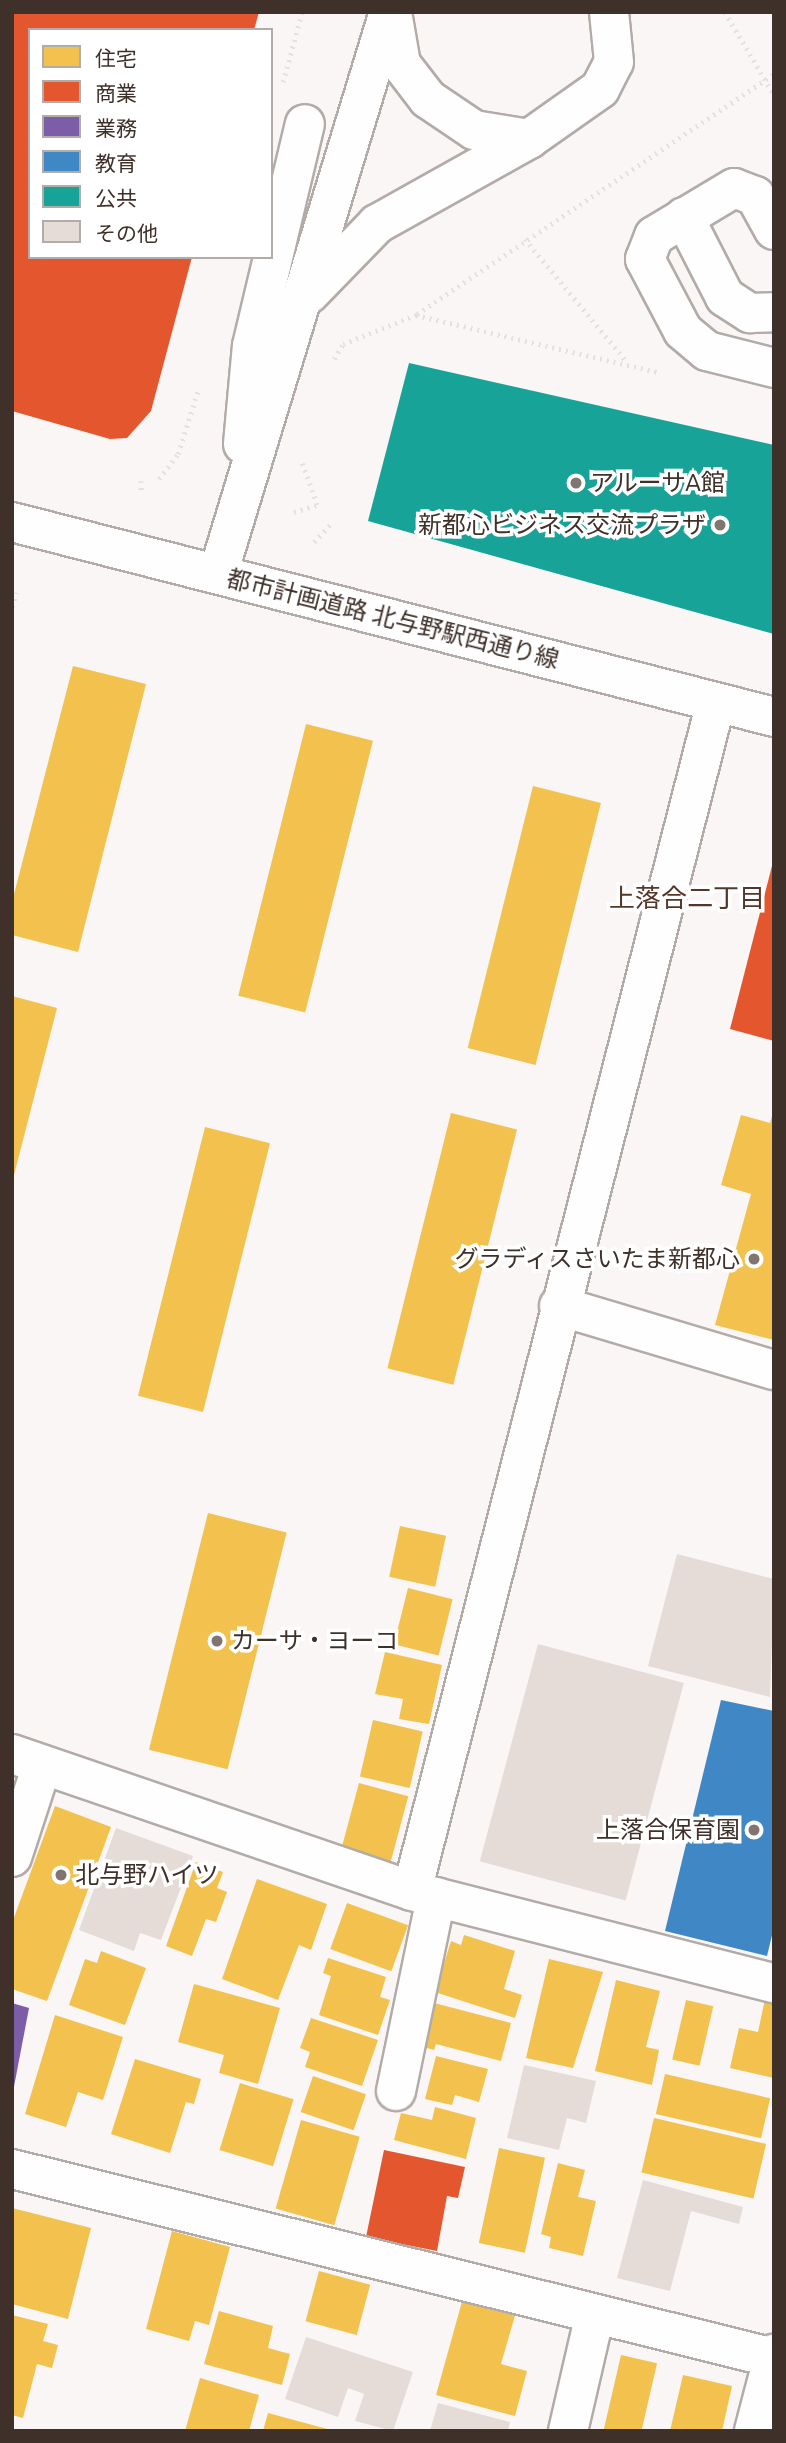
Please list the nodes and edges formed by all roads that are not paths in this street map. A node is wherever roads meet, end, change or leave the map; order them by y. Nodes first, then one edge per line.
1 (391, 12) edge
2 (609, 12) edge
3 (305, 124) dead end
4 (529, 139) junction
5 (684, 216) junction
6 (774, 230) edge
7 (273, 257) edge
8 (273, 259) edge
9 (301, 304) junction
10 (774, 312) edge
11 (774, 368) edge
12 (238, 497) junction
13 (12, 522) edge
14 (218, 574) junction
15 (716, 702) junction
16 (774, 717) edge
17 (559, 1306) junction
18 (774, 1370) edge
19 (27, 1759) edge
20 (12, 1857) edge
21 (424, 1894) junction
22 (774, 1983) edge
23 (396, 2091) dead end
24 (12, 2169) edge
25 (595, 2314) junction
26 (773, 2357) edge
27 (568, 2431) edge
28 (754, 2431) edge

1 - 4 street
1 - 9 street
2 - 4 street
3 - 7 street
4 - 9 street
5 - 6 street
5 - 10 street
5 - 11 street
8 - 12 street
9 - 12 street
12 - 14 street
13 - 14 street, 都市計画道路 北与野駅西通り線
14 - 15 street, 都市計画道路 北与野駅西通り線
15 - 16 street, 都市計画道路 北与野駅西通り線
15 - 17 street
17 - 18 street
17 - 21 street
19 - 20 street
19 - 21 street
21 - 22 street
21 - 23 street
24 - 25 street
25 - 26 street
25 - 27 street
26 - 28 street

